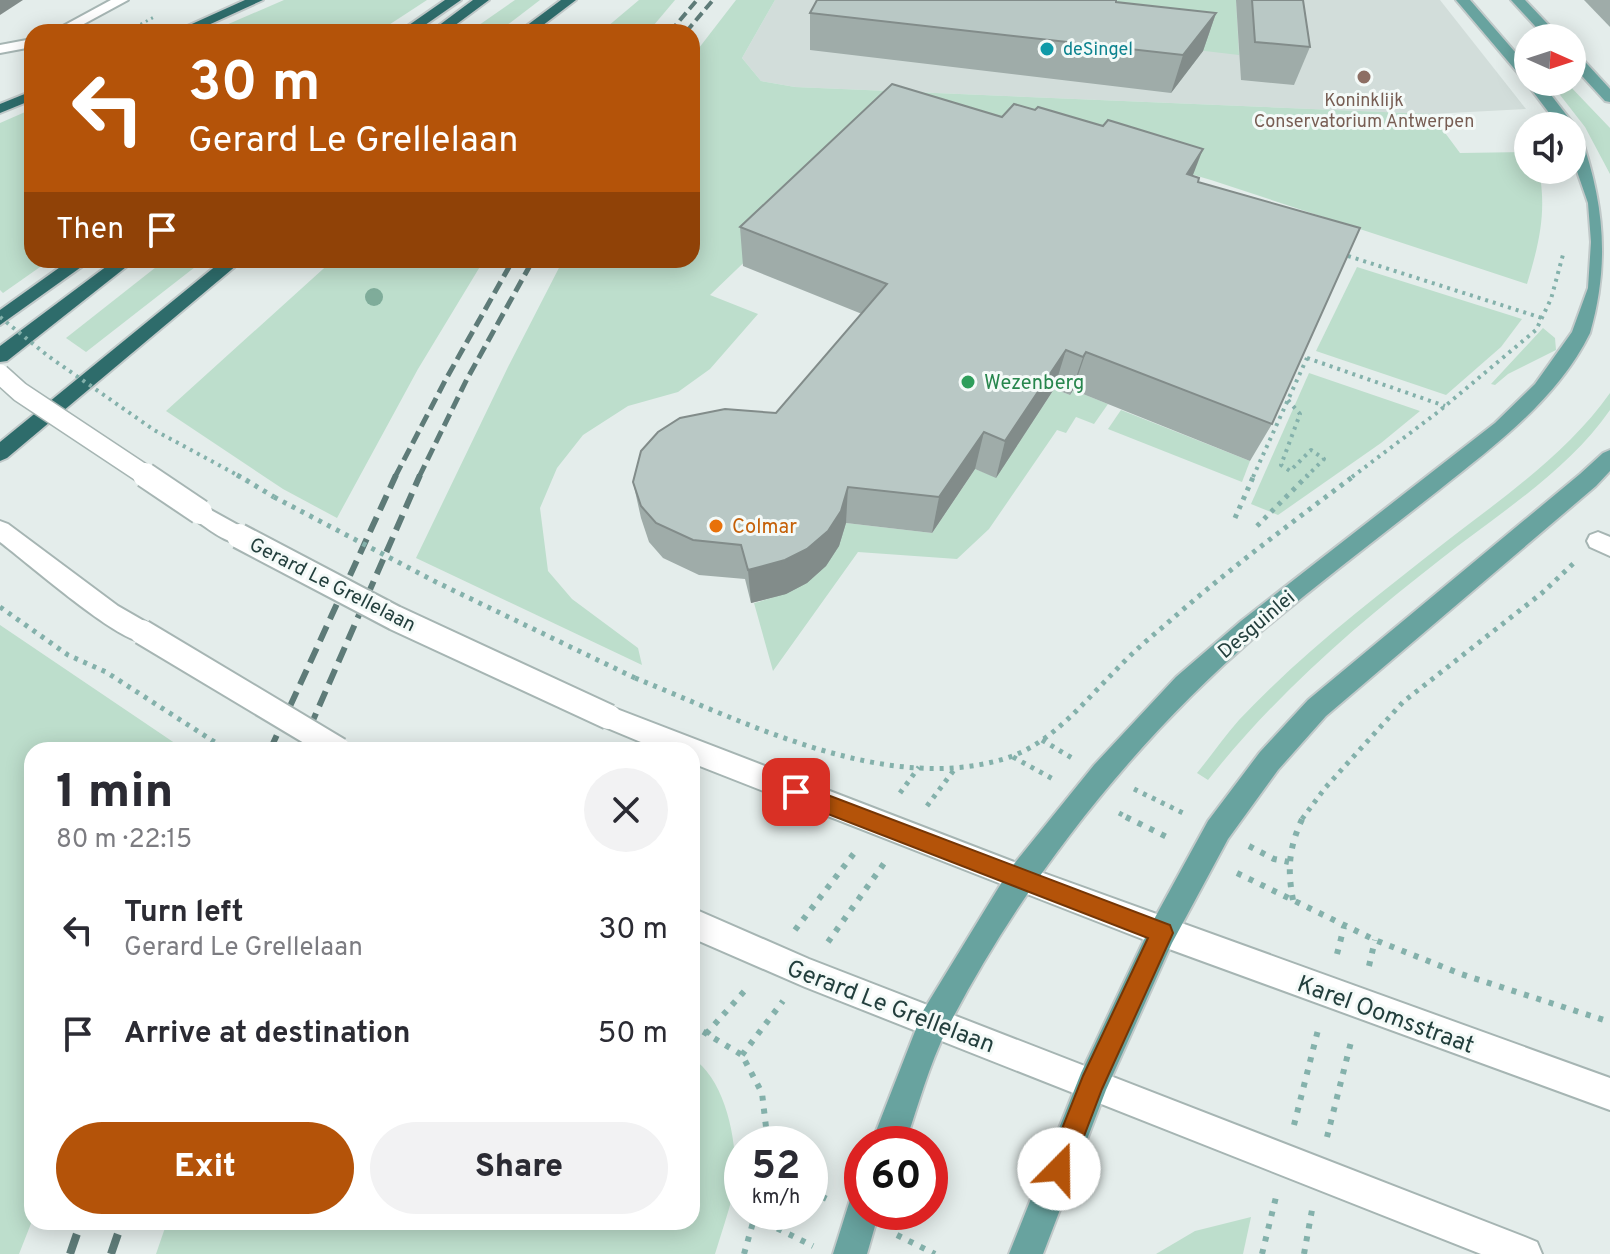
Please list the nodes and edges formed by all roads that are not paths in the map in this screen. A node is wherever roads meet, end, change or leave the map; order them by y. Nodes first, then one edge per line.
1 (121, 0) edge
2 (256, 0) edge
3 (454, 0) edge
4 (482, 0) edge
5 (569, 0) edge
6 (1463, 0) edge
7 (1518, 0) edge
8 (74, 24) edge
9 (200, 24) edge
10 (418, 24) edge
11 (448, 24) edge
12 (536, 24) edge
13 (1541, 24) edge
14 (24, 44) edge
15 (0, 49) edge
16 (1514, 60) edge
17 (1586, 71) edge
18 (1544, 96) edge
19 (24, 98) edge
20 (1610, 98) edge
21 (0, 109) edge
22 (1556, 112) edge
23 (1586, 174) edge
24 (71, 268) edge
25 (116, 268) edge
26 (224, 268) edge
27 (0, 318) edge
28 (0, 356) edge
29 (0, 374) edge
30 (0, 453) edge
31 (1610, 458) edge
32 (0, 530) edge
33 (326, 742) edge
34 (671, 742) edge
35 (700, 754) edge
36 (1020, 879) junction
37 (700, 927) edge
38 (1162, 933) junction
39 (934, 1022) junction
40 (1092, 1084) junction
41 (1610, 1094) edge
42 (895, 1126) edge
43 (857, 1230) edge
44 (850, 1254) edge
45 (1026, 1254) edge
46 (1525, 1254) edge

1 - 8 street
2 - 9 highway
3 - 10 highway
4 - 11 highway
5 - 12 highway
6 - 16 main road
7 - 13 main road
14 - 15 street
17 - 20 main road
18 - 22 main road
19 - 21 highway
23 - 36 main road, Desguinlei
24 - 27 highway
25 - 28 highway
26 - 30 highway
29 - 34 street, Gerard Le Grellelaan, bridge
31 - 38 main road
32 - 33 street, bridge
35 - 36 street, Gerard Le Grellelaan
36 - 38 street, Gerard Le Grellelaan
36 - 39 main road, Desguinlei
37 - 39 street, Gerard Le Grellelaan
38 - 40 main road
38 - 41 street, Karel Oomsstraat
39 - 40 street, Gerard Le Grellelaan
39 - 42 main road, Desguinlei
40 - 45 main road
40 - 46 street
43 - 44 main road

